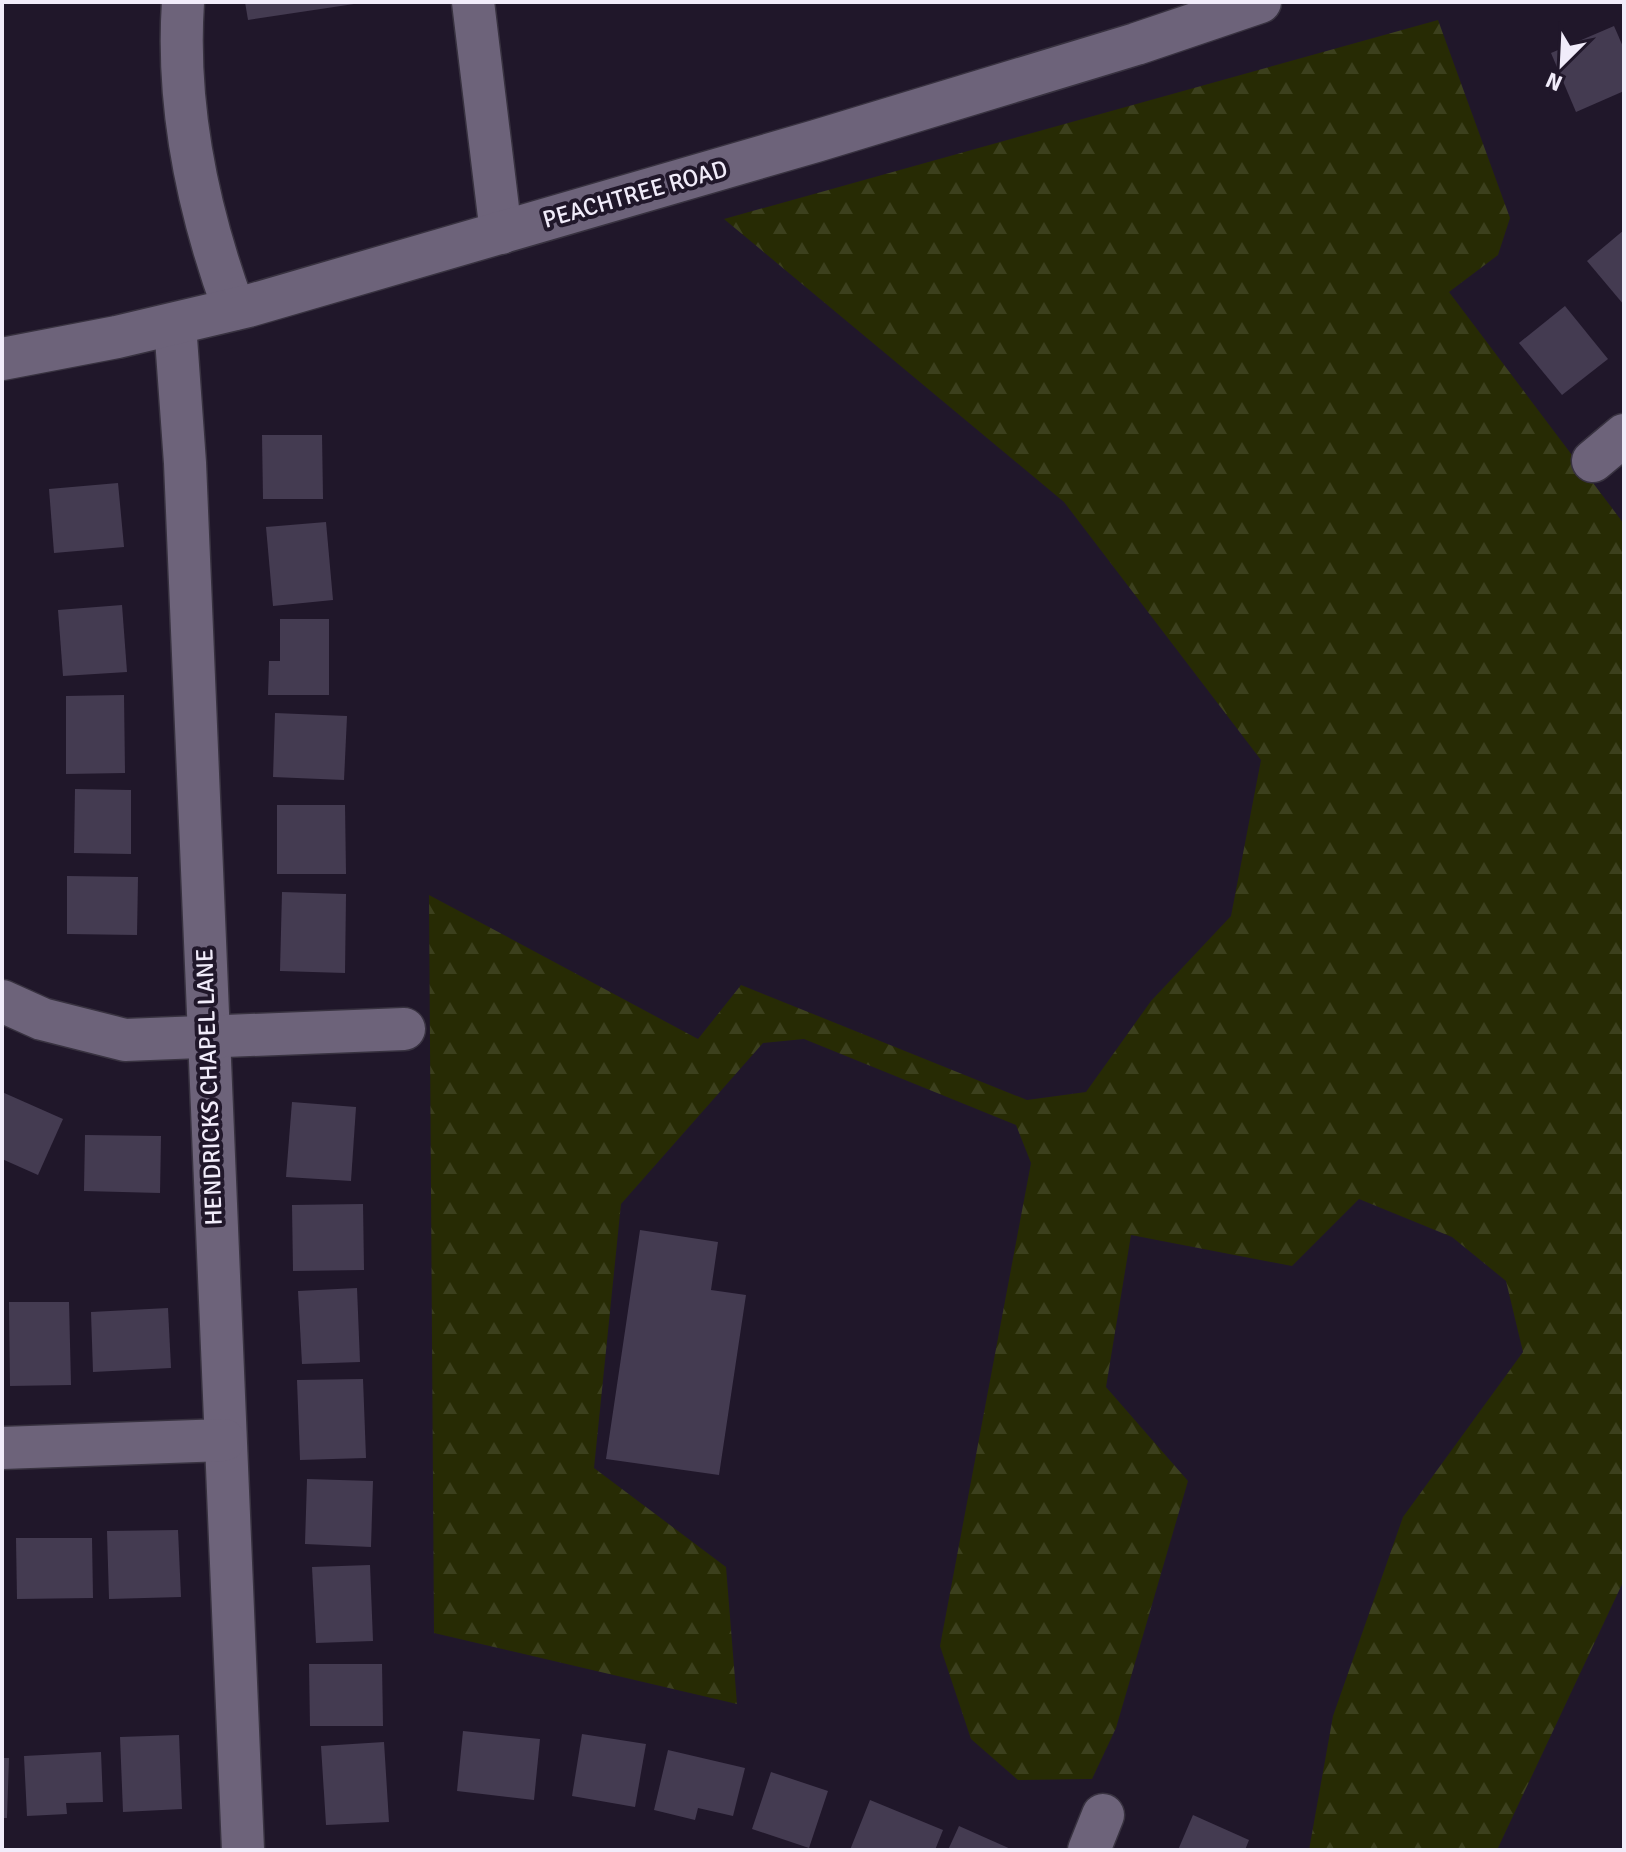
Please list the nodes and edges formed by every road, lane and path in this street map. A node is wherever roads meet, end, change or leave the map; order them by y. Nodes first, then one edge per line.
1 (183, 2) edge
2 (473, 2) edge
3 (1260, 2) edge
4 (501, 233) junction
5 (234, 309) junction
6 (175, 324) junction
7 (2, 359) edge
8 (1624, 435) edge
9 (1593, 461) dead end
10 (2, 1001) edge
11 (404, 1029) dead end
12 (207, 1037) junction
13 (224, 1440) junction
14 (2, 1448) edge
15 (243, 1850) edge

1 - 5 street
2 - 4 street
3 - 4 street, PEACHTREE ROAD
4 - 5 street, PEACHTREE ROAD
5 - 6 street, PEACHTREE ROAD
6 - 7 street, PEACHTREE ROAD
6 - 12 street, HENDRICKS CHAPEL LANE
8 - 9 street
10 - 12 street
11 - 12 street
12 - 13 street, HENDRICKS CHAPEL LANE
13 - 14 street
13 - 15 street, HENDRICKS CHAPEL LANE

